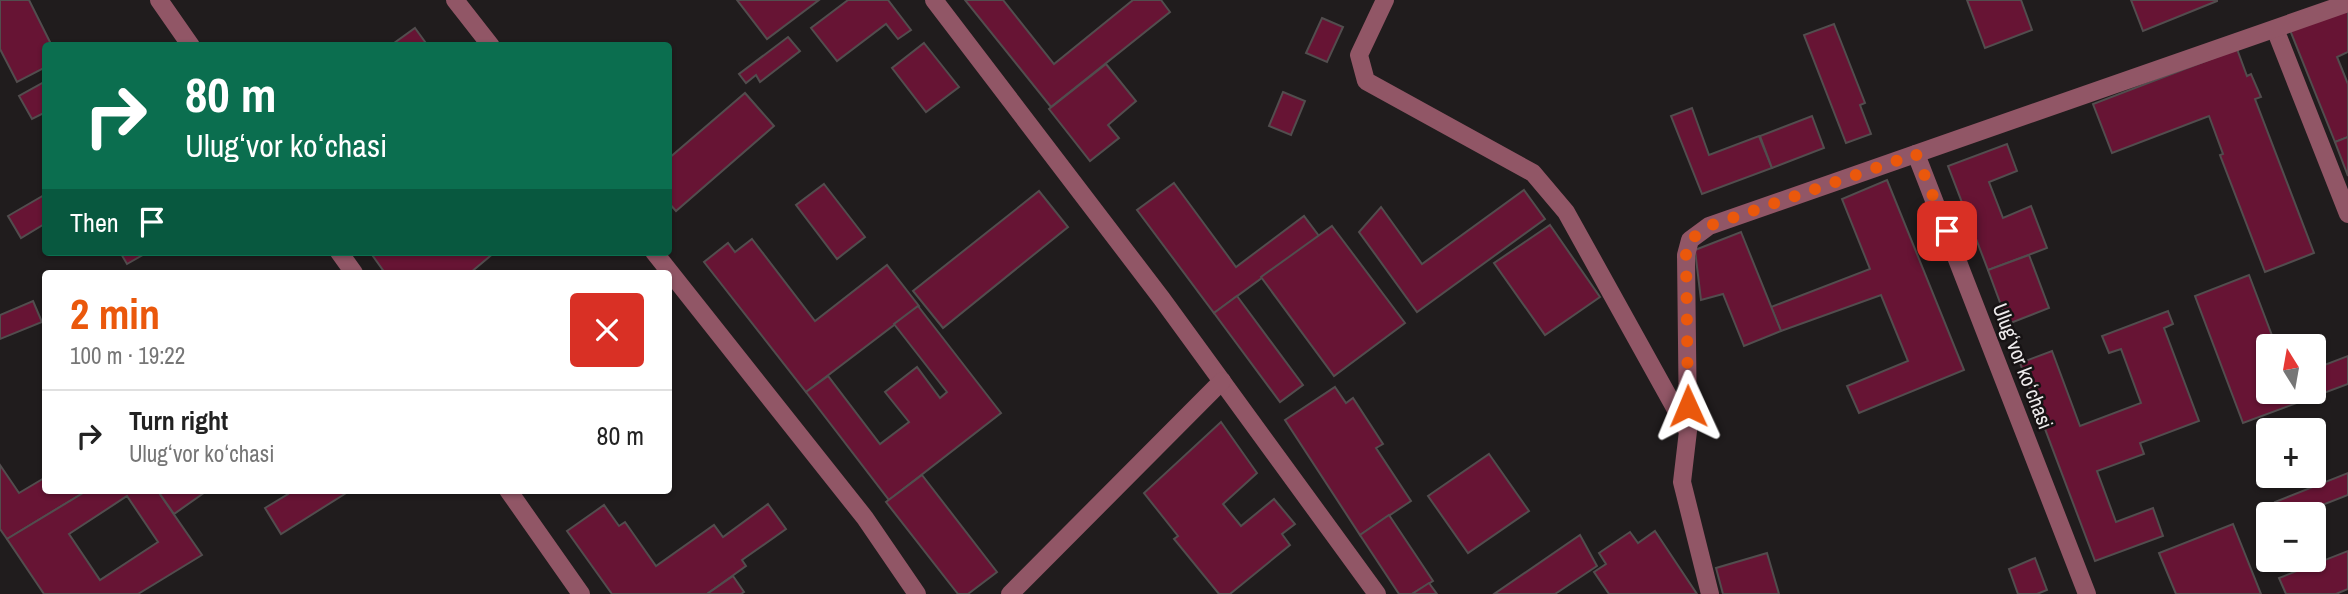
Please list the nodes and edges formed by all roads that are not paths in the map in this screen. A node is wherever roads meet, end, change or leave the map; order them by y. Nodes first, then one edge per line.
1 (159, 0) edge
2 (455, 0) edge
3 (934, 0) edge
4 (1385, 0) edge
5 (2348, 3) edge
6 (2309, 8) edge
7 (2274, 29) junction
8 (188, 42) edge
9 (488, 42) edge
10 (1916, 154) junction
11 (2348, 214) edge
12 (657, 256) edge
13 (668, 270) edge
14 (672, 275) edge
15 (1222, 381) junction
16 (1688, 431) junction
17 (511, 494) edge
18 (582, 594) edge
19 (917, 594) edge
20 (1010, 594) edge
21 (1377, 594) edge
22 (1710, 594) edge
23 (2087, 594) edge

1 - 8 street
2 - 9 street
3 - 15 street
4 - 16 street
5 - 6 street
6 - 7 street
7 - 10 street
7 - 11 street
10 - 16 street
10 - 23 street, Ulugʻvor koʻchasi
12 - 13 street
14 - 19 street
15 - 20 street
15 - 21 street
16 - 22 street
17 - 18 street

